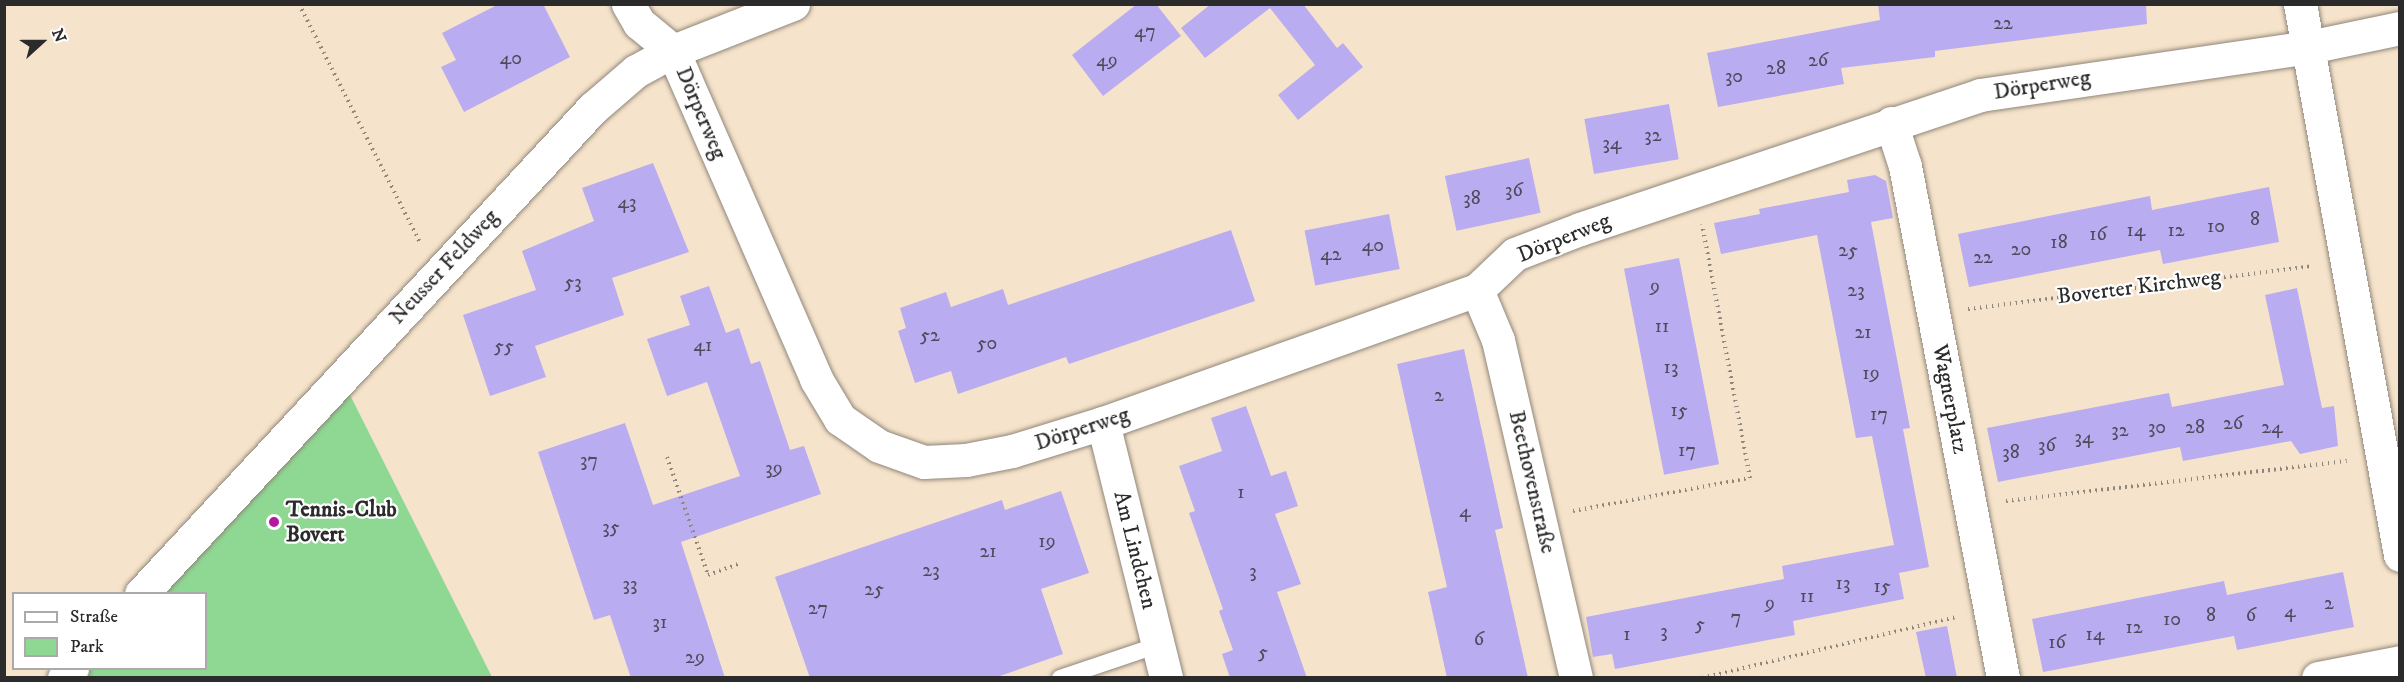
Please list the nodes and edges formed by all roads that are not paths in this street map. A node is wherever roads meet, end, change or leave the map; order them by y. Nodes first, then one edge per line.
1 (628, 4) edge
2 (793, 4) edge
3 (2300, 4) edge
4 (2400, 28) edge
5 (2309, 47) junction
6 (674, 51) junction
7 (1891, 123) junction
8 (1477, 290) junction
9 (1103, 423) junction
10 (2393, 497) edge
11 (2400, 555) edge
12 (143, 592) edge
13 (1158, 645) junction
14 (2400, 662) edge
15 (1060, 678) edge
16 (1166, 678) edge
17 (1576, 678) edge
18 (2003, 678) edge
19 (2318, 678) edge

1 - 6 street
2 - 6 street, Neusser Feldweg
3 - 5 street
4 - 5 street, Dörperweg
5 - 7 street, Dörperweg
5 - 10 street
6 - 9 street, Dörperweg
6 - 12 street, Neusser Feldweg
7 - 8 street, Dörperweg
7 - 18 street, Wagnerplatz
8 - 9 street, Dörperweg
8 - 17 street, Beethovenstraße
9 - 13 street, Am Lindchen
10 - 11 street
13 - 15 lane
13 - 16 street, Am Lindchen
14 - 19 street

